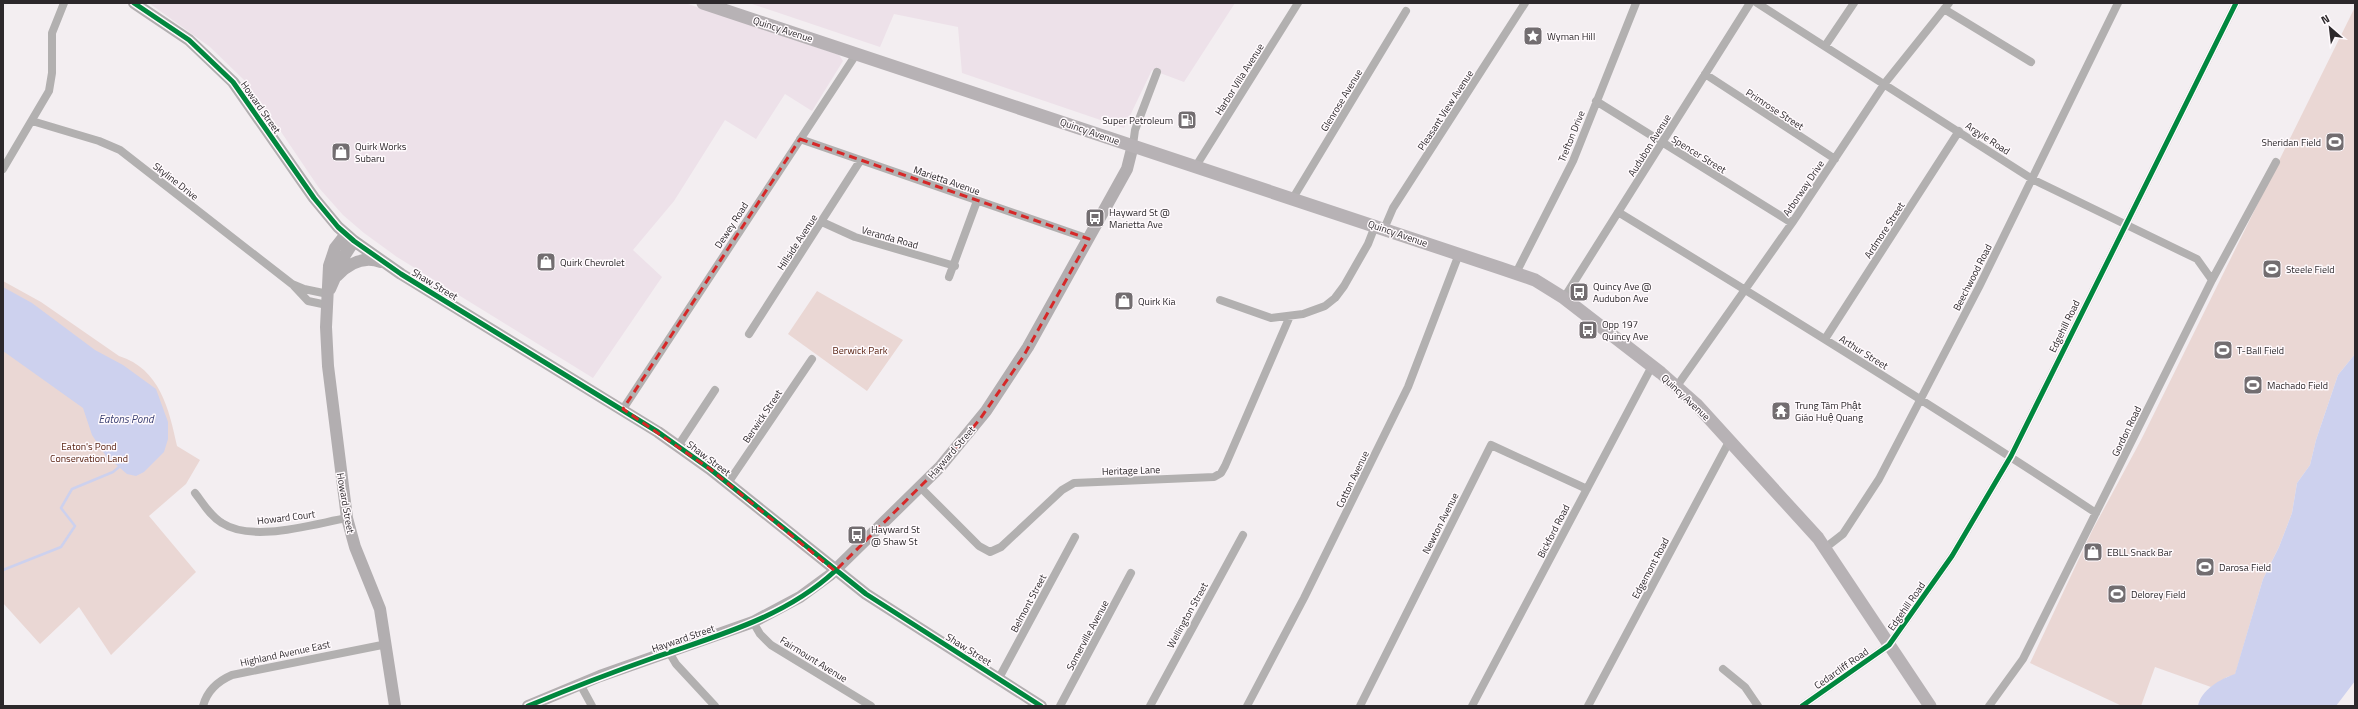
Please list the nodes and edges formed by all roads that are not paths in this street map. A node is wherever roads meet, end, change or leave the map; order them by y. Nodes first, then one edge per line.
1 (64, 3) edge
2 (134, 3) edge
3 (703, 3) edge
4 (1298, 3) edge
5 (1525, 3) edge
6 (1636, 3) edge
7 (1750, 3) edge
8 (1757, 3) edge
9 (1854, 3) edge
10 (2118, 3) edge
11 (2236, 3) edge
12 (1947, 6) edge
13 (1406, 11) dead end
14 (1825, 46) junction
15 (857, 53) junction
16 (2031, 62) dead end
17 (1156, 72) dead end
18 (1705, 74) junction
19 (1885, 84) junction
20 (1596, 101) junction
21 (32, 122) junction
22 (1959, 131) junction
23 (800, 139) junction
24 (1662, 142) junction
25 (1133, 145) junction
26 (1835, 159) junction
27 (860, 161) junction
28 (2276, 162) dead end
29 (1196, 166) junction
30 (3, 169) edge
31 (2032, 179) junction
32 (1293, 198) junction
33 (976, 201) junction
34 (1618, 212) junction
35 (822, 222) junction
36 (1792, 223) junction
37 (2125, 225) junction
38 (1380, 227) junction
39 (350, 237) junction
40 (1089, 239) junction
41 (1459, 254) junction
42 (384, 263) junction
43 (955, 266) junction
44 (1516, 273) junction
45 (949, 277) dead end
46 (335, 278) junction
47 (2212, 280) junction
48 (1746, 289) junction
49 (1564, 298) junction
50 (327, 300) junction
51 (1220, 300) dead end
52 (1290, 316) junction
53 (749, 334) dead end
54 (1825, 339) junction
55 (812, 359) dead end
56 (1652, 366) junction
57 (1677, 386) junction
58 (714, 390) dead end
59 (1921, 400) junction
60 (623, 409) junction
61 (1730, 440) junction
62 (678, 446) junction
63 (2010, 456) junction
64 (728, 483) junction
65 (920, 487) junction
66 (1587, 489) junction
67 (196, 493) dead end
68 (2096, 513) junction
69 (347, 518) junction
70 (1243, 535) dead end
71 (1075, 537) dead end
72 (1825, 548) junction
73 (834, 571) junction
74 (1130, 573) dead end
75 (752, 622) junction
76 (387, 644) junction
77 (1889, 645) junction
78 (669, 652) junction
79 (1723, 669) dead end
80 (999, 678) junction
81 (580, 684) junction
82 (203, 706) edge
83 (395, 706) edge
84 (528, 706) edge
85 (592, 706) edge
86 (715, 706) edge
87 (871, 706) edge
88 (1042, 706) edge
89 (1060, 706) edge
90 (1150, 706) edge
91 (1247, 706) edge
92 (1360, 706) edge
93 (1472, 706) edge
94 (1588, 706) edge
95 (1758, 706) edge
96 (1802, 706) edge
97 (1930, 706) edge
98 (1989, 706) edge

1 - 21 street
2 - 39 street, Howard Street
3 - 15 main road, Quincy Avenue
4 - 29 street, Harbor Villa Avenue
5 - 38 street, Pleasant View Avenue
6 - 20 street, Trefton Drive
7 - 18 street, Audubon Avenue
8 - 14 street, Argyle Road
9 - 14 street
10 - 31 street, Beechwood Road
11 - 37 street, Edgehill Road
12 - 16 street
12 - 19 street, Arborway Drive
13 - 32 street, Glenrose Avenue
14 - 19 street, Argyle Road
15 - 23 street, Dewey Road
15 - 25 main road, Quincy Avenue
17 - 25 street
18 - 24 street, Audubon Avenue
18 - 26 street, Primrose Street
19 - 22 street, Argyle Road
19 - 26 street, Arborway Drive
20 - 24 street, Spencer Street
20 - 44 street, Trefton Drive
21 - 30 street
21 - 50 street, Skyline Drive
22 - 31 street, Argyle Road
22 - 54 street, Ardmore Street
23 - 27 street, Marietta Avenue
23 - 60 street, Dewey Road
24 - 34 street, Audubon Avenue
24 - 36 street, Spencer Street
25 - 29 main road, Quincy Avenue
25 - 40 street, Hayward Street
26 - 36 street, Arborway Drive
27 - 33 street, Marietta Avenue
27 - 35 street, Hillside Avenue
28 - 47 street, Gordon Road
29 - 32 main road, Quincy Avenue
31 - 37 street, Argyle Road
31 - 59 street, Beechwood Road
32 - 38 main road, Quincy Avenue
33 - 40 street, Marietta Avenue
33 - 43 street
34 - 48 street, Arthur Street
34 - 49 street, Audubon Avenue
35 - 43 street, Veranda Road
35 - 53 street, Hillside Avenue
36 - 48 street, Arborway Drive
37 - 47 street, Argyle Road
37 - 63 street, Edgehill Road
38 - 41 main road, Quincy Avenue
38 - 52 street, Pleasant View Avenue
39 - 42 street, Shaw Street
39 - 46 street, Howard Street
39 - 50 street, Howard Street
40 - 65 street, Hayward Street
41 - 44 main road, Quincy Avenue
41 - 91 street, Cotton Avenue
42 - 46 street
42 - 60 street, Shaw Street
43 - 45 street
44 - 49 main road, Quincy Avenue
46 - 50 street, Howard Street
47 - 68 street, Gordon Road
48 - 54 street, Arthur Street
48 - 57 street, Arborway Drive
49 - 56 main road, Quincy Avenue
50 - 69 street, Howard Street
51 - 52 street, Pleasant View Avenue
52 - 65 street, Heritage Lane
54 - 59 street, Arthur Street
55 - 64 street, Berwick Street
56 - 57 main road, Quincy Avenue
56 - 66 street, Bickford Road
57 - 61 main road, Quincy Avenue
58 - 62 street
59 - 63 street, Arthur Street
59 - 72 street, Beechwood Road
60 - 62 street, Shaw Street
61 - 72 main road, Quincy Avenue
61 - 94 street, Edgemont Road
62 - 64 street, Shaw Street
63 - 68 street, Arthur Street
63 - 77 street, Edgehill Road
64 - 73 street, Shaw Street
65 - 73 street, Hayward Street
66 - 92 street, Newton Avenue
66 - 93 street, Bickford Road
67 - 69 street, Howard Court
68 - 98 street, Gordon Road
69 - 76 street, Howard Street
70 - 90 street, Wellington Street
71 - 80 street, Belmont Street
72 - 77 main road, Quincy Avenue
73 - 75 street, Hayward Street
73 - 80 street, Shaw Street
74 - 89 street, Somerville Avenue
75 - 78 street, Hayward Street
75 - 87 street, Fairmount Avenue
76 - 82 street, Highland Avenue East
76 - 83 street, Howard Street
77 - 96 street, Cedarcliff Road
77 - 97 main road, Quincy Avenue
78 - 81 street, Hayward Street
78 - 86 street
79 - 95 street
80 - 88 street, Shaw Street
81 - 84 street, Hayward Street
81 - 85 street

